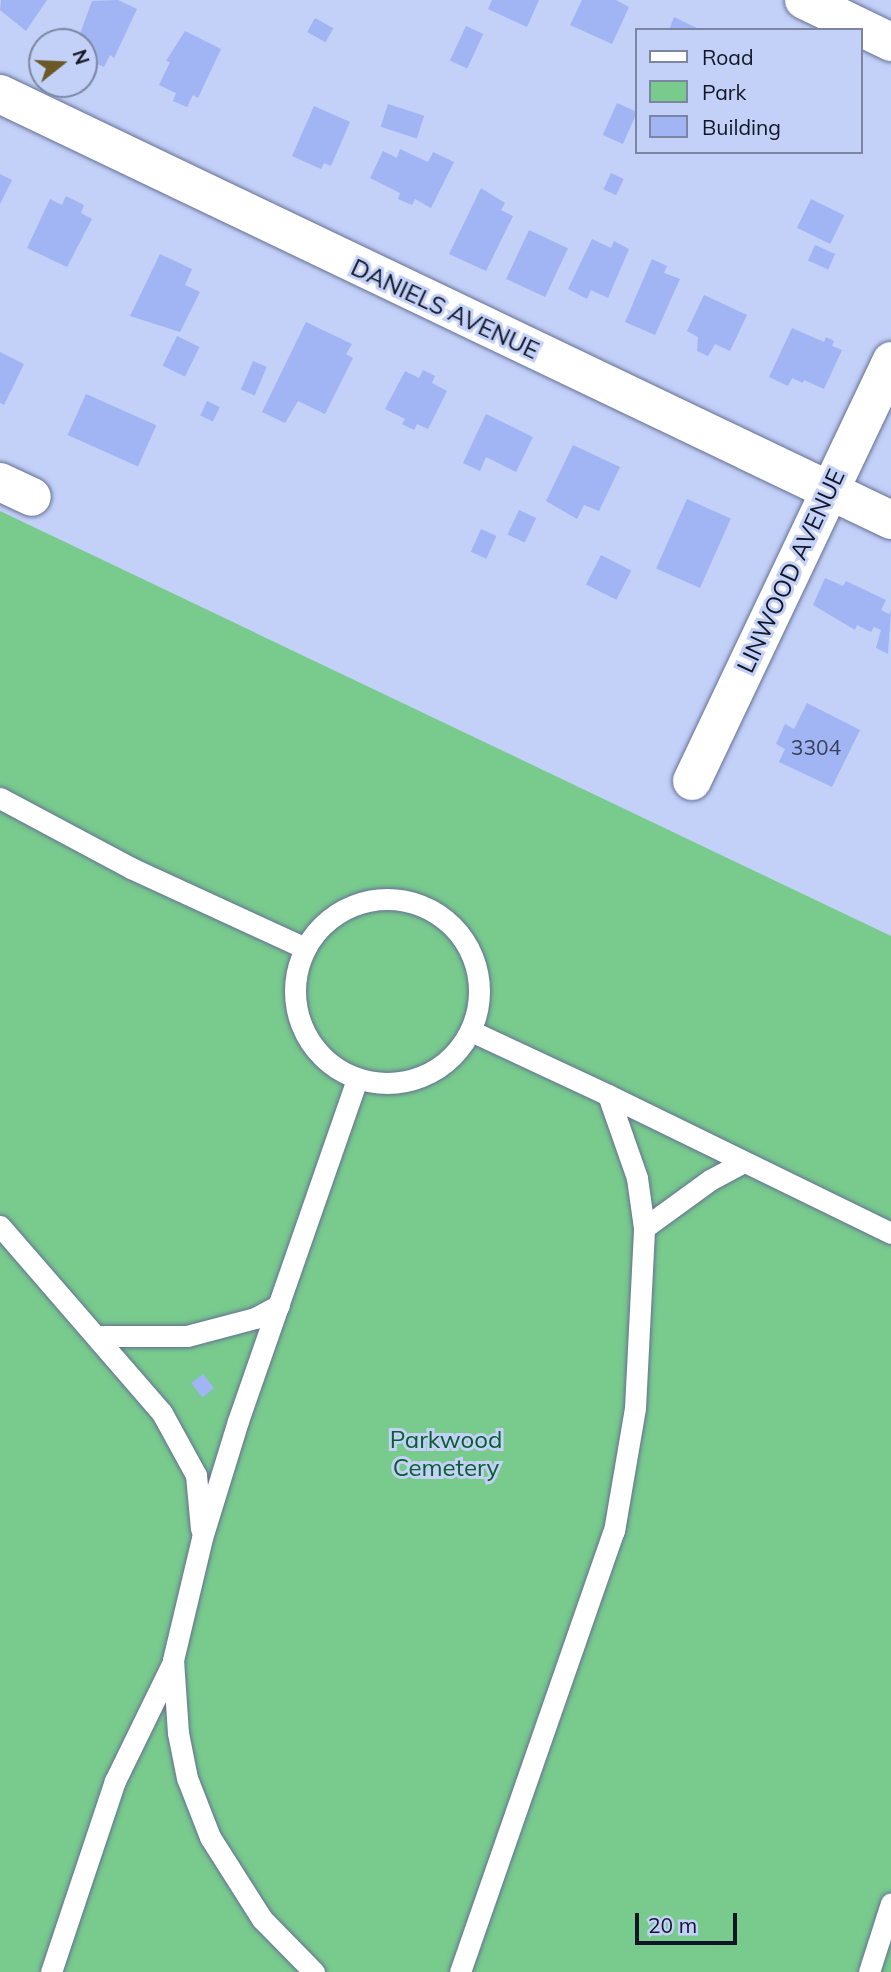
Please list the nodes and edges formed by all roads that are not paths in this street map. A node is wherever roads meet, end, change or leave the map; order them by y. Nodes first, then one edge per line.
1 (804, 0) edge
2 (862, 28) edge
3 (863, 28) edge
4 (891, 42) edge
5 (0, 94) edge
6 (891, 360) edge
7 (830, 490) junction
8 (891, 520) edge
9 (692, 781) dead end
10 (0, 798) edge
11 (305, 948) junction
12 (471, 1031) junction
13 (357, 1079) junction
14 (607, 1095) junction
15 (742, 1163) junction
16 (0, 1226) edge
17 (644, 1228) junction
18 (891, 1233) edge
19 (279, 1305) junction
20 (97, 1336) junction
21 (202, 1538) junction
22 (173, 1660) junction
23 (891, 1903) edge
24 (302, 1967) edge
25 (51, 1972) edge
26 (460, 1972) edge
27 (869, 1972) edge

1 - 2 street
3 - 4 street
5 - 7 street, DANIELS AVENUE
6 - 7 street, LINWOOD AVENUE
7 - 8 street, DANIELS AVENUE
7 - 9 street, LINWOOD AVENUE
10 - 11 lane
11 - 12 lane
11 - 13 lane
12 - 13 lane
12 - 14 lane
13 - 19 lane
14 - 15 lane
14 - 17 lane
15 - 17 lane
15 - 18 lane
16 - 20 lane
17 - 26 lane
19 - 20 lane
19 - 21 lane
20 - 21 lane
21 - 22 lane
22 - 24 lane
22 - 25 lane
23 - 27 lane

